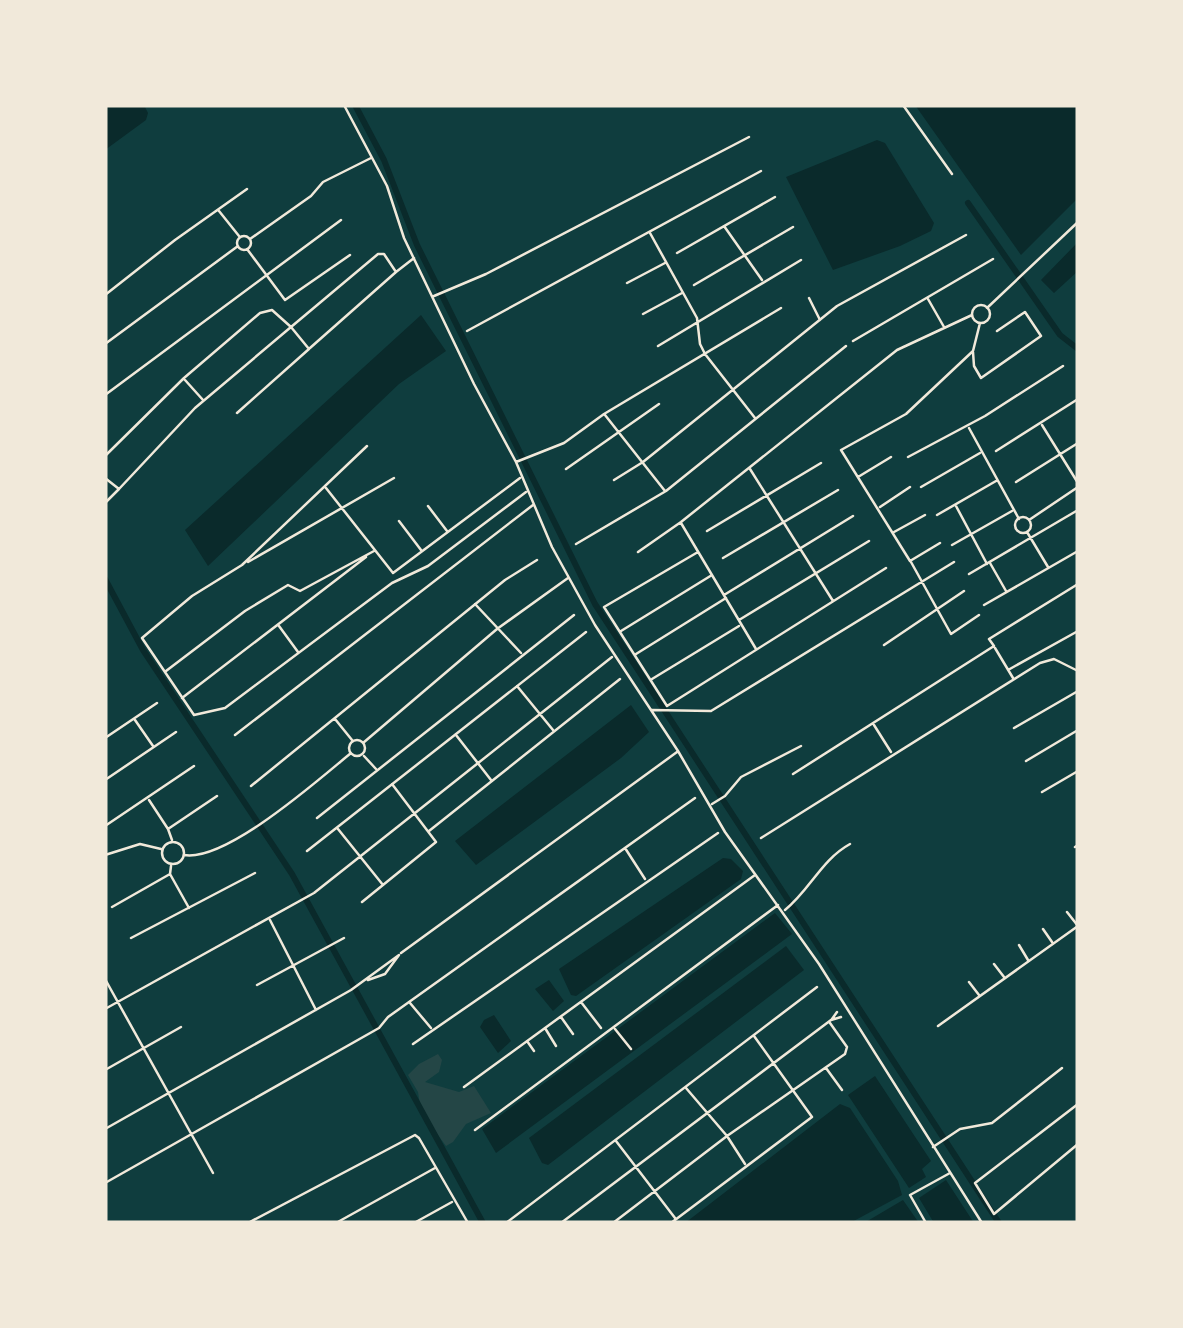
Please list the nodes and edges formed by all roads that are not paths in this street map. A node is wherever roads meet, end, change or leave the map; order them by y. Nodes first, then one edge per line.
1 (344, 105) edge
2 (903, 105) edge
3 (749, 137) dead end
4 (372, 158) junction
5 (760, 171) dead end
6 (952, 174) dead end
7 (247, 189) dead end
8 (775, 197) dead end
9 (218, 210) junction
10 (341, 220) dead end
11 (1078, 222) edge
12 (724, 226) junction
13 (793, 227) dead end
14 (649, 232) junction
15 (966, 236) dead end
16 (240, 238) junction
17 (250, 239) junction
18 (238, 246) junction
19 (246, 249) junction
20 (677, 253) dead end
21 (350, 255) dead end
22 (744, 255) junction
23 (414, 258) junction
24 (993, 259) dead end
25 (801, 260) dead end
26 (666, 262) junction
27 (396, 272) junction
28 (265, 274) junction
29 (762, 282) junction
30 (627, 283) dead end
31 (694, 284) dead end
32 (683, 292) junction
33 (105, 295) edge
34 (433, 296) junction
35 (810, 298) dead end
36 (927, 298) junction
37 (782, 308) dead end
38 (987, 308) junction
39 (643, 314) dead end
40 (972, 315) junction
41 (698, 321) junction
42 (821, 321) junction
43 (980, 323) junction
44 (291, 326) junction
45 (944, 328) junction
46 (468, 331) dead end
47 (997, 331) dead end
48 (853, 341) dead end
49 (105, 344) edge
50 (658, 346) dead end
51 (846, 346) dead end
52 (309, 349) junction
53 (974, 350) junction
54 (705, 354) junction
55 (1063, 366) dead end
56 (184, 378) junction
57 (734, 391) junction
58 (105, 395) edge
59 (1078, 398) edge
60 (203, 401) junction
61 (659, 404) dead end
62 (237, 413) dead end
63 (604, 414) junction
64 (754, 418) junction
65 (1041, 423) junction
66 (968, 425) junction
67 (620, 433) junction
68 (1078, 442) edge
69 (367, 446) dead end
70 (996, 451) dead end
71 (982, 452) junction
72 (1060, 454) junction
73 (105, 456) edge
74 (891, 457) dead end
75 (908, 457) dead end
76 (518, 461) junction
77 (643, 462) junction
78 (821, 463) dead end
79 (749, 467) junction
80 (566, 469) dead end
81 (522, 477) junction
82 (105, 478) edge
83 (394, 478) dead end
84 (857, 478) junction
85 (614, 480) dead end
86 (998, 480) junction
87 (1016, 482) dead end
88 (1078, 485) edge
89 (325, 486) junction
90 (921, 487) dead end
91 (910, 488) dead end
92 (119, 489) junction
93 (528, 490) junction
94 (838, 490) dead end
95 (666, 491) junction
96 (767, 495) junction
97 (105, 504) edge
98 (534, 504) junction
99 (956, 504) junction
100 (428, 506) dead end
101 (878, 508) junction
102 (342, 509) junction
103 (1013, 510) junction
104 (1078, 510) edge
105 (925, 515) dead end
106 (937, 515) dead end
107 (853, 516) dead end
108 (1018, 519) junction
109 (1029, 520) junction
110 (398, 521) dead end
111 (680, 522) junction
112 (784, 522) junction
113 (707, 531) dead end
114 (448, 532) junction
115 (972, 532) junction
116 (1027, 532) junction
117 (893, 533) junction
118 (1030, 538) junction
119 (869, 541) dead end
120 (940, 543) dead end
121 (576, 544) dead end
122 (952, 545) dead end
123 (800, 548) junction
124 (375, 550) junction
125 (1078, 551) edge
126 (422, 552) junction
127 (638, 552) dead end
128 (698, 552) junction
129 (724, 558) dead end
130 (537, 560) dead end
131 (910, 561) junction
132 (954, 562) dead end
133 (988, 562) junction
134 (242, 565) junction
135 (886, 568) dead end
136 (1048, 568) junction
137 (816, 573) junction
138 (968, 574) dead end
139 (712, 575) junction
140 (569, 578) junction
141 (922, 582) junction
142 (1078, 584) edge
143 (964, 592) dead end
144 (1006, 592) junction
145 (725, 597) junction
146 (833, 601) junction
147 (475, 604) junction
148 (984, 605) dead end
149 (937, 609) junction
150 (979, 614) dead end
151 (574, 615) dead end
152 (740, 622) junction
153 (278, 625) junction
154 (497, 628) junction
155 (1078, 630) edge
156 (586, 632) dead end
157 (620, 632) junction
158 (884, 645) dead end
159 (994, 646) junction
160 (756, 648) junction
161 (298, 652) junction
162 (522, 654) junction
163 (635, 655) junction
164 (613, 656) junction
165 (1008, 670) junction
166 (1078, 671) edge
167 (164, 672) junction
168 (1013, 678) junction
169 (620, 679) dead end
170 (650, 680) junction
171 (517, 686) junction
172 (1078, 691) edge
173 (181, 699) junction
174 (157, 703) dead end
175 (649, 709) junction
176 (539, 714) junction
177 (134, 718) junction
178 (334, 718) junction
179 (873, 724) junction
180 (1014, 728) dead end
181 (1078, 730) edge
182 (176, 732) dead end
183 (554, 732) junction
184 (455, 734) junction
185 (235, 735) dead end
186 (105, 738) edge
187 (353, 742) junction
188 (363, 742) junction
189 (801, 746) dead end
190 (154, 747) junction
191 (678, 751) junction
192 (351, 753) junction
193 (362, 754) junction
194 (892, 754) junction
195 (1026, 761) dead end
196 (478, 764) junction
197 (194, 766) dead end
198 (376, 770) junction
199 (1078, 770) edge
200 (793, 774) dead end
201 (105, 780) edge
202 (492, 781) junction
203 (392, 784) junction
204 (251, 786) dead end
205 (1042, 792) dead end
206 (217, 796) dead end
207 (148, 798) junction
208 (695, 798) dead end
209 (715, 802) junction
210 (414, 813) junction
211 (316, 818) dead end
212 (105, 826) edge
213 (337, 828) junction
214 (168, 829) junction
215 (429, 831) junction
216 (718, 833) dead end
217 (761, 838) dead end
218 (172, 842) junction
219 (850, 844) dead end
220 (624, 847) junction
221 (162, 850) junction
222 (307, 851) dead end
223 (105, 855) edge
224 (184, 855) junction
225 (361, 856) junction
226 (171, 864) junction
227 (256, 873) dead end
228 (170, 874) junction
229 (756, 874) junction
230 (647, 882) junction
231 (384, 886) junction
232 (362, 902) dead end
233 (779, 904) junction
234 (112, 906) dead end
235 (189, 908) junction
236 (783, 911) junction
237 (1067, 912) dead end
238 (269, 918) junction
239 (1043, 928) dead end
240 (131, 938) dead end
241 (344, 938) dead end
242 (1053, 944) junction
243 (1019, 945) dead end
244 (399, 954) junction
245 (1029, 961) junction
246 (994, 964) dead end
247 (293, 965) junction
248 (105, 978) edge
249 (1005, 978) junction
250 (365, 981) junction
251 (969, 982) dead end
252 (257, 985) dead end
253 (818, 987) dead end
254 (980, 997) junction
255 (580, 1001) junction
256 (119, 1002) junction
257 (409, 1002) junction
258 (841, 1009) junction
259 (105, 1010) edge
260 (316, 1010) junction
261 (844, 1015) junction
262 (560, 1016) junction
263 (830, 1021) junction
264 (938, 1026) dead end
265 (181, 1027) dead end
266 (544, 1027) junction
267 (601, 1028) dead end
268 (614, 1028) junction
269 (432, 1030) junction
270 (574, 1034) dead end
271 (754, 1036) junction
272 (526, 1040) junction
273 (413, 1044) dead end
274 (556, 1046) dead end
275 (144, 1048) junction
276 (630, 1049) dead end
277 (534, 1051) dead end
278 (775, 1062) junction
279 (826, 1068) junction
280 (1062, 1068) dead end
281 (105, 1070) edge
282 (464, 1087) dead end
283 (685, 1087) junction
284 (795, 1090) junction
285 (842, 1090) dead end
286 (168, 1092) junction
287 (1078, 1104) edge
288 (707, 1112) junction
289 (105, 1128) edge
290 (475, 1130) dead end
291 (192, 1134) junction
292 (727, 1136) junction
293 (615, 1140) junction
294 (1078, 1144) edge
295 (934, 1146) junction
296 (636, 1166) junction
297 (746, 1166) junction
298 (436, 1167) junction
299 (213, 1172) dead end
300 (950, 1173) junction
301 (105, 1184) edge
302 (656, 1190) junction
303 (455, 1201) junction
304 (676, 1219) junction
305 (248, 1223) edge
306 (336, 1223) edge
307 (414, 1223) edge
308 (468, 1223) edge
309 (506, 1223) edge
310 (561, 1223) edge
311 (613, 1223) edge
312 (671, 1223) edge
313 (926, 1223) edge
314 (982, 1223) edge

1 - 4 street
2 - 6 street
3 - 34 street
4 - 17 street
4 - 23 street
5 - 14 street
7 - 9 street
8 - 12 street
9 - 16 street
9 - 33 street
10 - 28 street
11 - 38 street
12 - 20 street
12 - 22 street
13 - 22 street
14 - 26 street
14 - 46 street
15 - 42 street
16 - 17 street
16 - 18 street
17 - 19 street
18 - 19 street
18 - 49 street
19 - 28 street
21 - 28 street
22 - 29 street
22 - 31 street
23 - 27 street
23 - 34 street
24 - 36 street
25 - 29 street
26 - 30 street
26 - 32 street
27 - 44 street
27 - 52 street
28 - 58 street
29 - 41 street
32 - 39 street
32 - 41 street
34 - 76 street
35 - 42 street
36 - 45 street
36 - 48 street
37 - 54 street
38 - 40 street
38 - 43 street
40 - 43 street
40 - 45 street
41 - 50 street
41 - 54 street
42 - 57 street
43 - 53 street
44 - 52 street
44 - 56 street
44 - 60 street
45 - 79 street
47 - 53 street
51 - 64 street
52 - 62 street
53 - 84 street
54 - 57 street
54 - 63 street
55 - 66 street
56 - 60 street
56 - 73 street
57 - 64 street
57 - 77 street
59 - 65 street
60 - 92 street
61 - 67 street
63 - 67 street
63 - 76 street
64 - 95 street
65 - 70 street
65 - 72 street
66 - 71 street
66 - 75 street
67 - 77 street
67 - 80 street
68 - 72 street
69 - 89 street
71 - 86 street
71 - 90 street
72 - 87 street
72 - 88 street
74 - 84 street
76 - 81 street
77 - 85 street
77 - 95 street
78 - 96 street
79 - 96 street
79 - 111 street
81 - 93 street
81 - 114 street
82 - 92 street
83 - 102 street
84 - 101 street
86 - 99 street
86 - 103 street
88 - 109 street
89 - 102 street
89 - 134 street
91 - 101 street
92 - 97 street
93 - 98 street
93 - 161 street
94 - 112 street
95 - 121 street
96 - 112 street
96 - 113 street
98 - 140 street
98 - 185 street
99 - 106 street
99 - 115 street
100 - 114 street
101 - 117 street
102 - 124 street
102 - 134 street
103 - 108 street
103 - 115 street
104 - 118 street
105 - 117 street
107 - 123 street
108 - 109 street
108 - 116 street
109 - 116 street
110 - 126 street
111 - 127 street
111 - 128 street
112 - 123 street
112 - 129 street
114 - 126 street
115 - 122 street
115 - 133 street
116 - 118 street
117 - 131 street
118 - 133 street
118 - 136 street
119 - 137 street
120 - 131 street
123 - 137 street
123 - 145 street
124 - 126 street
124 - 153 street
124 - 167 street
125 - 136 street
128 - 139 street
128 - 157 street
130 - 147 street
131 - 141 street
132 - 141 street
133 - 138 street
133 - 144 street
134 - 167 street
135 - 146 street
136 - 144 street
137 - 146 street
137 - 152 street
139 - 145 street
139 - 157 street
140 - 154 street
140 - 164 street
141 - 149 street
141 - 175 street
142 - 159 street
143 - 149 street
144 - 148 street
145 - 152 street
145 - 163 street
146 - 160 street
147 - 154 street
147 - 178 street
149 - 150 street
149 - 158 street
151 - 162 street
152 - 160 street
152 - 170 street
153 - 161 street
153 - 173 street
154 - 162 street
154 - 188 street
155 - 165 street
156 - 171 street
157 - 163 street
159 - 165 street
159 - 179 street
160 - 170 street
161 - 173 street
162 - 198 street
163 - 170 street
164 - 175 street
164 - 176 street
165 - 168 street
166 - 168 street
167 - 173 street
168 - 194 street
169 - 183 street
171 - 176 street
171 - 184 street
172 - 180 street
174 - 177 street
175 - 191 street
176 - 183 street
176 - 196 street
177 - 186 street
177 - 190 street
178 - 187 street
178 - 204 street
179 - 194 street
179 - 200 street
181 - 195 street
182 - 190 street
183 - 202 street
184 - 196 street
184 - 203 street
187 - 188 street
187 - 192 street
188 - 193 street
189 - 209 street
190 - 201 street
191 - 209 street
191 - 244 street
192 - 193 street
192 - 224 street
193 - 198 street
194 - 217 street
196 - 202 street
196 - 210 street
197 - 207 street
198 - 211 street
199 - 205 street
202 - 215 street
203 - 210 street
203 - 213 street
206 - 214 street
207 - 212 street
207 - 214 street
208 - 220 street
209 - 229 street
210 - 215 street
210 - 225 street
213 - 222 street
213 - 225 street
214 - 218 street
215 - 231 street
216 - 230 street
218 - 221 street
218 - 224 street
219 - 236 street
220 - 230 street
220 - 257 street
221 - 223 street
221 - 226 street
224 - 226 street
225 - 231 street
225 - 238 street
226 - 228 street
227 - 235 street
228 - 234 street
228 - 235 street
229 - 233 street
229 - 255 street
230 - 269 street
231 - 232 street
233 - 236 street
233 - 268 street
235 - 240 street
236 - 258 street
237 - 242 street
238 - 247 street
238 - 256 street
239 - 242 street
241 - 247 street
242 - 245 street
243 - 245 street
244 - 250 street
244 - 250 street
245 - 249 street
246 - 249 street
247 - 252 street
247 - 260 street
248 - 256 street
249 - 254 street
250 - 260 street
251 - 254 street
253 - 271 street
254 - 264 street
255 - 262 street
255 - 267 street
256 - 259 street
256 - 275 street
257 - 269 street
257 - 291 street
258 - 261 street
258 - 263 street
260 - 286 street
261 - 263 street
261 - 295 street
262 - 266 street
262 - 270 street
263 - 278 street
263 - 279 street
265 - 275 street
266 - 272 street
266 - 274 street
268 - 276 street
268 - 290 street
269 - 273 street
271 - 278 street
271 - 283 street
272 - 277 street
272 - 282 street
275 - 281 street
275 - 286 street
278 - 284 street
278 - 288 street
279 - 284 street
279 - 285 street
280 - 295 street
283 - 288 street
283 - 293 street
284 - 292 street
284 - 297 street
286 - 289 street
286 - 291 street
287 - 294 street
288 - 292 street
288 - 296 street
291 - 299 street
291 - 301 street
292 - 297 street
292 - 302 street
293 - 296 street
293 - 309 street
295 - 300 street
296 - 302 street
296 - 310 street
297 - 304 street
298 - 303 street
298 - 305 street
298 - 306 street
300 - 313 street
300 - 314 street
302 - 304 street
302 - 311 street
303 - 307 street
303 - 308 street
304 - 312 street

